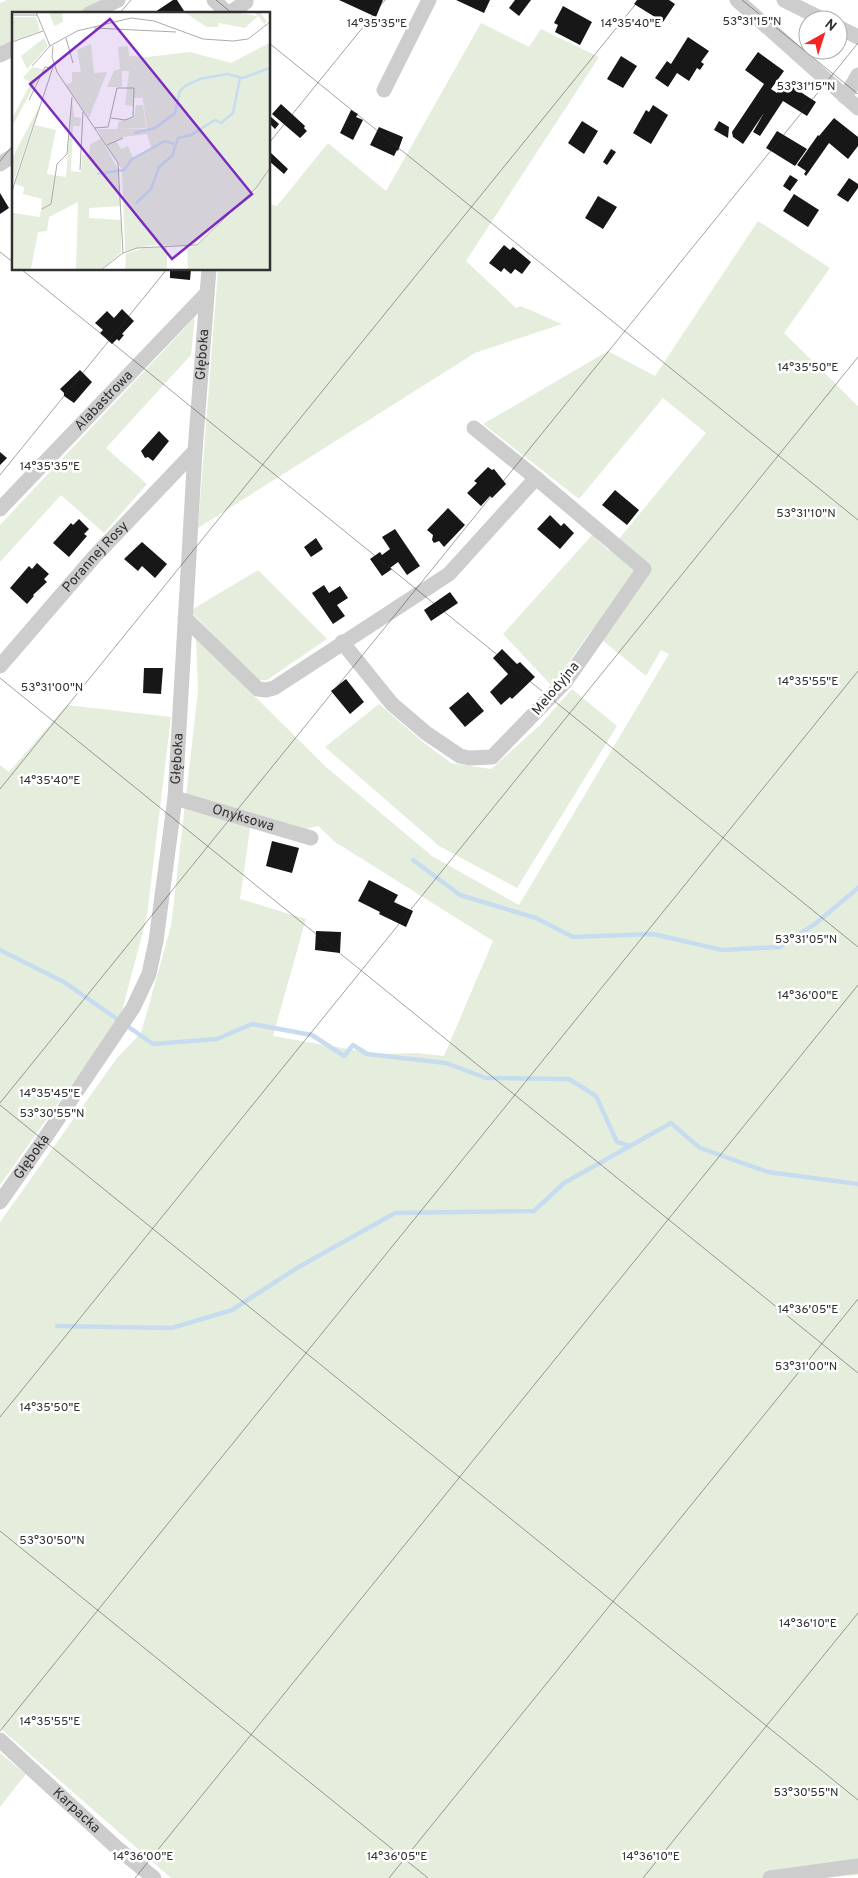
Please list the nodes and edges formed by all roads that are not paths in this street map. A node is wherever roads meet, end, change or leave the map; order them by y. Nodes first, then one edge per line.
1 (118, 0) edge
2 (214, 0) edge
3 (429, 0) edge
4 (738, 0) edge
5 (784, 0) edge
6 (245, 5) edge
7 (804, 10) edge
8 (92, 12) edge
9 (226, 12) edge
10 (232, 12) edge
11 (12, 49) edge
12 (0, 55) edge
13 (858, 75) edge
14 (384, 90) dead end
15 (845, 97) junction
16 (858, 108) edge
17 (12, 156) edge
18 (0, 164) edge
19 (209, 270) edge
20 (207, 293) junction
21 (474, 428) dead end
22 (195, 451) junction
23 (536, 478) junction
24 (0, 509) edge
25 (185, 618) junction
26 (342, 642) junction
27 (0, 666) edge
28 (175, 798) junction
29 (311, 838) dead end
30 (0, 1202) edge
31 (0, 1740) edge
32 (858, 1866) edge
33 (154, 1878) edge
34 (770, 1878) edge

1 - 8 street
2 - 9 street
3 - 14 street
4 - 15 street
5 - 7 street
6 - 10 street
11 - 12 street
13 - 15 street
15 - 16 street
17 - 18 street
19 - 20 street, Głęboka
20 - 22 street, Głęboka
20 - 24 street, Alabastrowa
21 - 23 street, Melodyjna
22 - 25 street, Głęboka
22 - 27 street, Porannej Rosy
23 - 26 street
23 - 26 street, Melodyjna
25 - 26 street
25 - 28 street, Głęboka
28 - 29 street, Onyksowa
28 - 30 street, Głęboka
31 - 33 street, Karpacka
32 - 34 street

